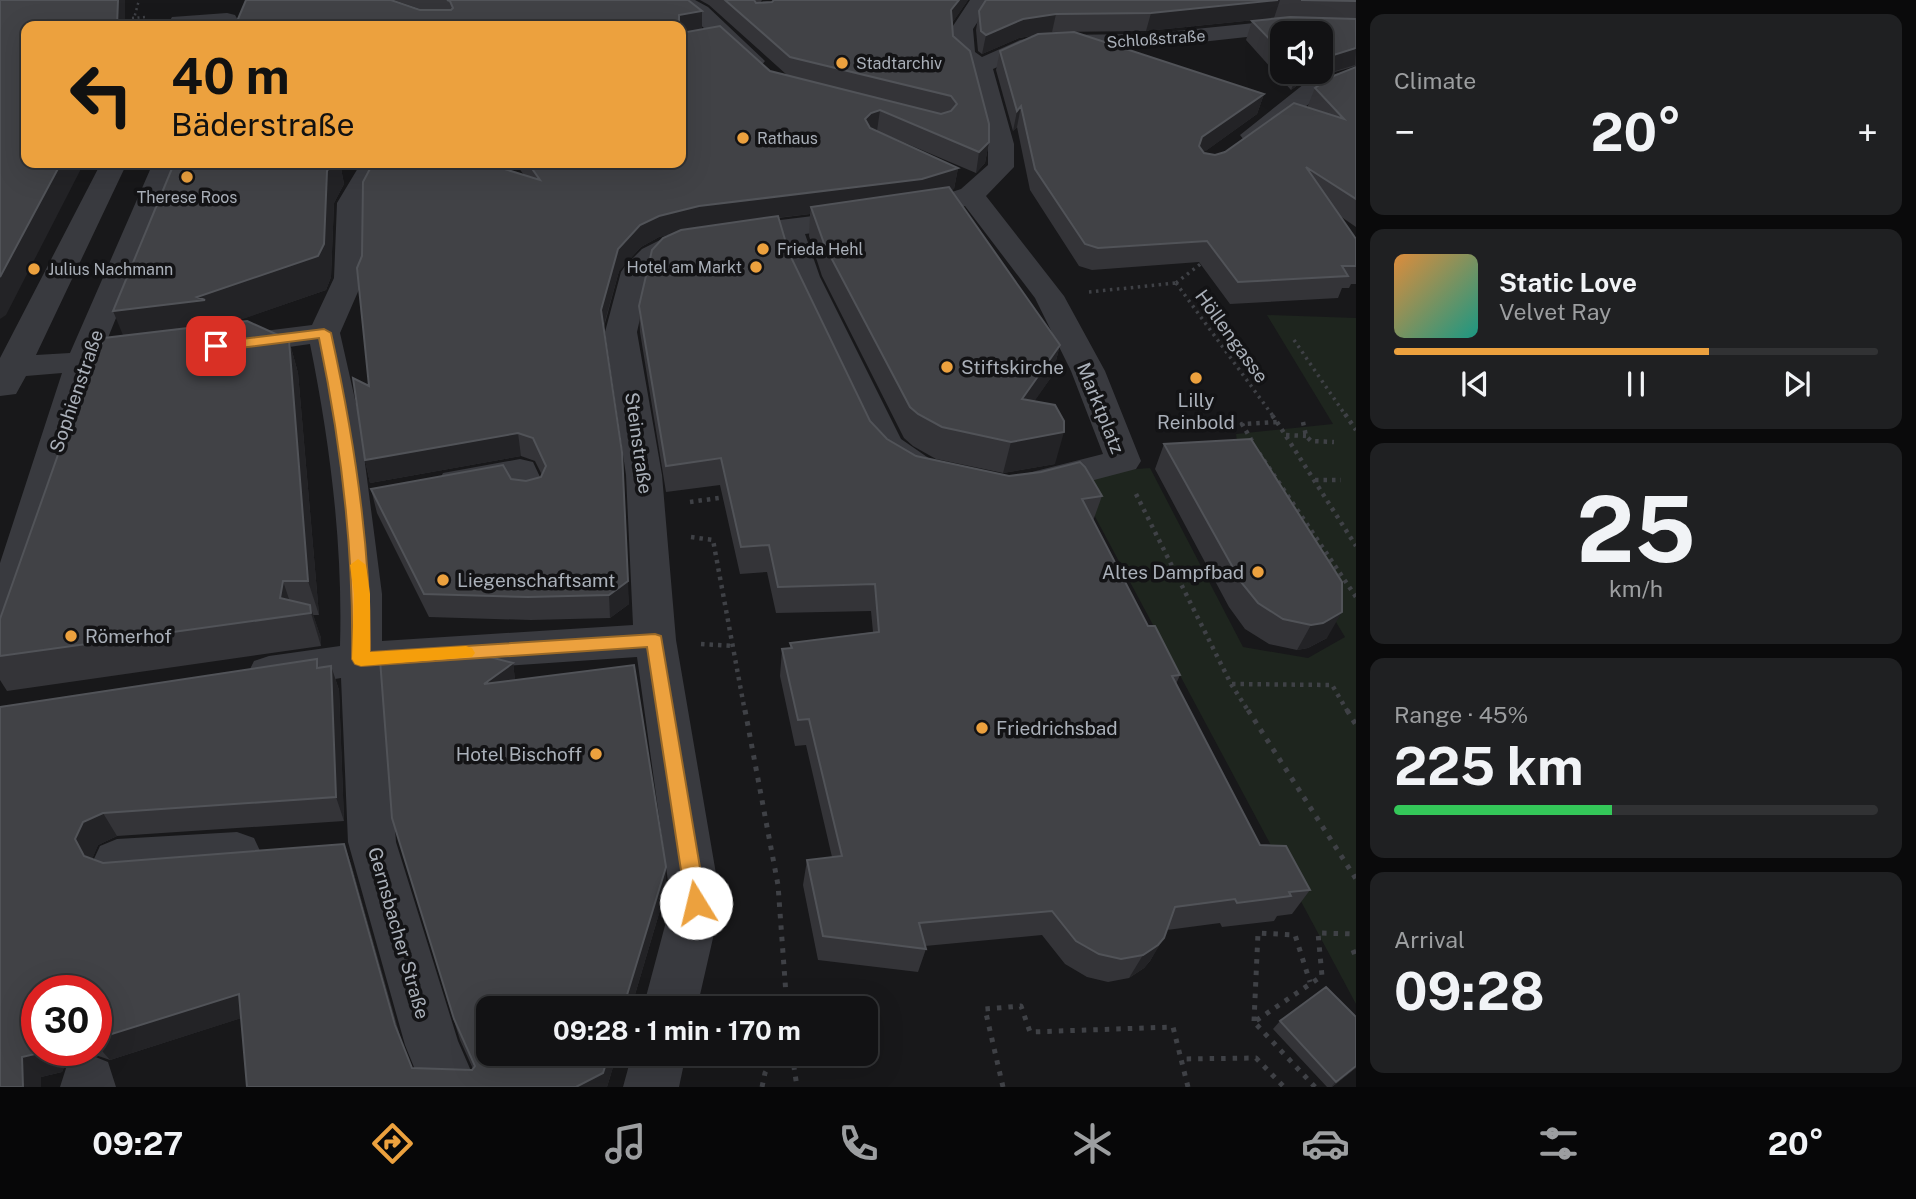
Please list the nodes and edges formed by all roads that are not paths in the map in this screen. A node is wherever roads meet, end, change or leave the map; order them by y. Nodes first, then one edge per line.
1 (189, 0) edge
2 (680, 0) edge
3 (981, 0) edge
4 (229, 15) edge
5 (180, 21) edge
6 (196, 21) edge
7 (1356, 29) edge
8 (985, 64) junction
9 (1356, 75) edge
10 (770, 76) edge
11 (1229, 151) edge
12 (111, 168) edge
13 (361, 169) edge
14 (951, 174) dead end
15 (169, 181) edge
16 (976, 192) junction
17 (789, 228) junction
18 (324, 333) junction
19 (202, 348) edge
20 (134, 357) edge
21 (82, 363) junction
22 (4, 377) edge
23 (952, 477) edge
24 (429, 487) edge
25 (1003, 488) edge
26 (528, 489) edge
27 (390, 495) edge
28 (350, 502) junction
29 (0, 626) edge
30 (655, 640) junction
31 (361, 659) junction
32 (227, 679) edge
33 (278, 849) edge
34 (117, 861) edge
35 (673, 996) edge
36 (656, 1066) edge
37 (450, 1087) edge
38 (650, 1087) edge

1 - 5 street
2 - 10 street
3 - 8 street
4 - 6 street
7 - 8 street, Schloßstraße
8 - 16 street
9 - 11 street
12 - 22 street
13 - 18 street
14 - 16 street
15 - 21 street, Sophienstraße
16 - 17 street
16 - 25 street, Marktplatz
17 - 23 street
17 - 30 street, Steinstraße
18 - 19 street
18 - 28 street, Gernsbacher Straße
20 - 21 street
21 - 22 street
21 - 29 street, Sophienstraße
24 - 26 street
27 - 28 street
28 - 31 street, Gernsbacher Straße
30 - 31 street
30 - 35 street, Steinstraße
31 - 32 street
31 - 37 street, Gernsbacher Straße
33 - 34 street
36 - 38 street

